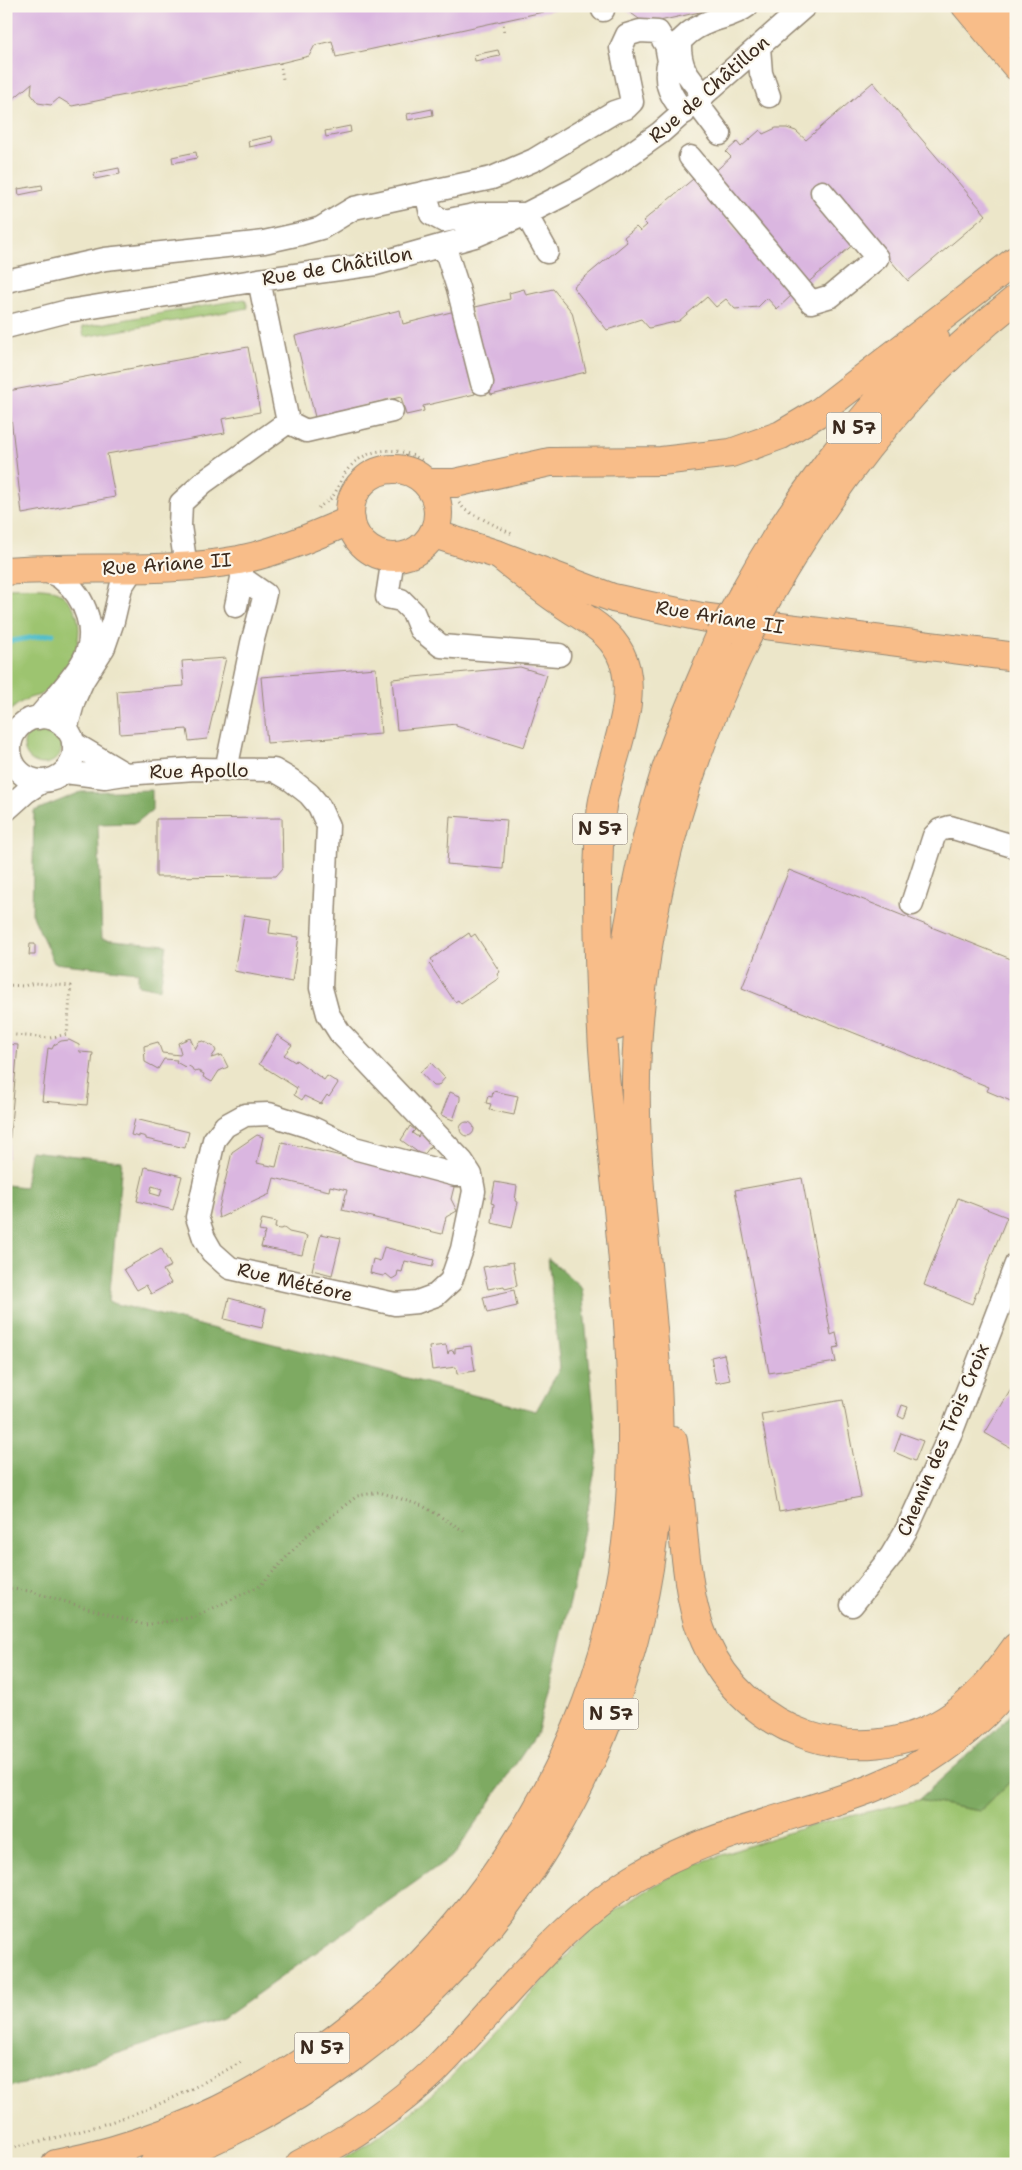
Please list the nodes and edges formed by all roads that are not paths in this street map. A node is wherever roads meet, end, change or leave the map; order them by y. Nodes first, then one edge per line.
1 (747, 6) edge
2 (805, 6) edge
3 (966, 6) edge
4 (1001, 6) edge
5 (1016, 24) edge
6 (680, 41) junction
7 (759, 47) junction
8 (669, 61) junction
9 (1016, 66) edge
10 (769, 96) dead end
11 (695, 103) junction
12 (720, 134) dead end
13 (690, 157) dead end
14 (426, 192) junction
15 (822, 192) dead end
16 (526, 214) junction
17 (444, 246) junction
18 (547, 252) dead end
19 (1016, 260) edge
20 (259, 280) junction
21 (6, 281) edge
22 (990, 281) junction
23 (1016, 299) edge
24 (6, 327) edge
25 (482, 383) dead end
26 (392, 411) dead end
27 (288, 422) junction
28 (430, 474) junction
29 (351, 520) junction
30 (434, 534) junction
31 (499, 556) junction
32 (393, 558) junction
33 (6, 559) edge
34 (186, 567) junction
35 (67, 568) junction
36 (39, 569) junction
37 (241, 569) junction
38 (132, 570) junction
39 (6, 571) edge
40 (755, 595) junction
41 (236, 606) dead end
42 (733, 637) junction
43 (559, 655) dead end
44 (1016, 657) edge
45 (38, 718) junction
46 (70, 736) junction
47 (10, 764) edge
48 (226, 770) junction
49 (274, 770) joint
50 (65, 772) junction
51 (124, 774) junction
52 (43, 781) junction
53 (6, 787) edge
54 (6, 810) edge
55 (1016, 847) edge
56 (912, 904) dead end
57 (614, 1165) junction
58 (470, 1175) junction
59 (645, 1241) junction
60 (1016, 1264) edge
61 (852, 1605) dead end
62 (1016, 1647) edge
63 (1016, 1678) edge
64 (56, 2164) edge
65 (154, 2164) edge
66 (300, 2164) edge

1 - 6 street
2 - 7 street, Rue de Châtillon
3 - 9 main road
4 - 5 main road
6 - 8 street
6 - 11 street
7 - 10 street
7 - 11 street, Rue de Châtillon
8 - 11 street
8 - 14 street
11 - 12 street
11 - 16 street, Rue de Châtillon
13 - 15 street
14 - 16 street
14 - 21 street
16 - 17 street, Rue de Châtillon
16 - 18 street
17 - 20 street, Rue de Châtillon
17 - 25 street
19 - 22 main road, N 57
20 - 24 street, Rue de Châtillon
20 - 27 street
22 - 28 main road
22 - 40 main road, N 57
23 - 40 main road, N 57
26 - 27 street
27 - 34 street
28 - 29 main road
28 - 30 main road
29 - 32 main road
29 - 37 main road, Rue Ariane II
30 - 31 main road, Rue Ariane II
30 - 32 main road
31 - 44 main road, Rue Ariane II
31 - 57 main road, N 57
32 - 43 street
33 - 35 main road, Rue Ariane II
34 - 37 main road, Rue Ariane II
34 - 38 main road, Rue Ariane II
35 - 36 main road, Rue Ariane II
35 - 38 main road, Rue Ariane II
36 - 39 main road, Rue Ariane II
36 - 45 street
37 - 41 street
37 - 48 street
38 - 46 street
40 - 42 main road, N 57, bridge
42 - 57 main road, N 57
42 - 59 main road, N 57
45 - 46 street
45 - 47 street
46 - 50 street
46 - 51 street
47 - 52 street
47 - 53 street
48 - 49 street, Rue Apollo
48 - 51 street, Rue Apollo
49 - 58 street, Rue Météore
50 - 51 street, Rue Apollo
50 - 52 street
52 - 54 street
55 - 56 street
57 - 64 main road, N 57
58 - 58 street, Rue Météore
59 - 62 main road
59 - 65 main road, N 57
60 - 61 street, Chemin des Trois Croix
63 - 66 main road

